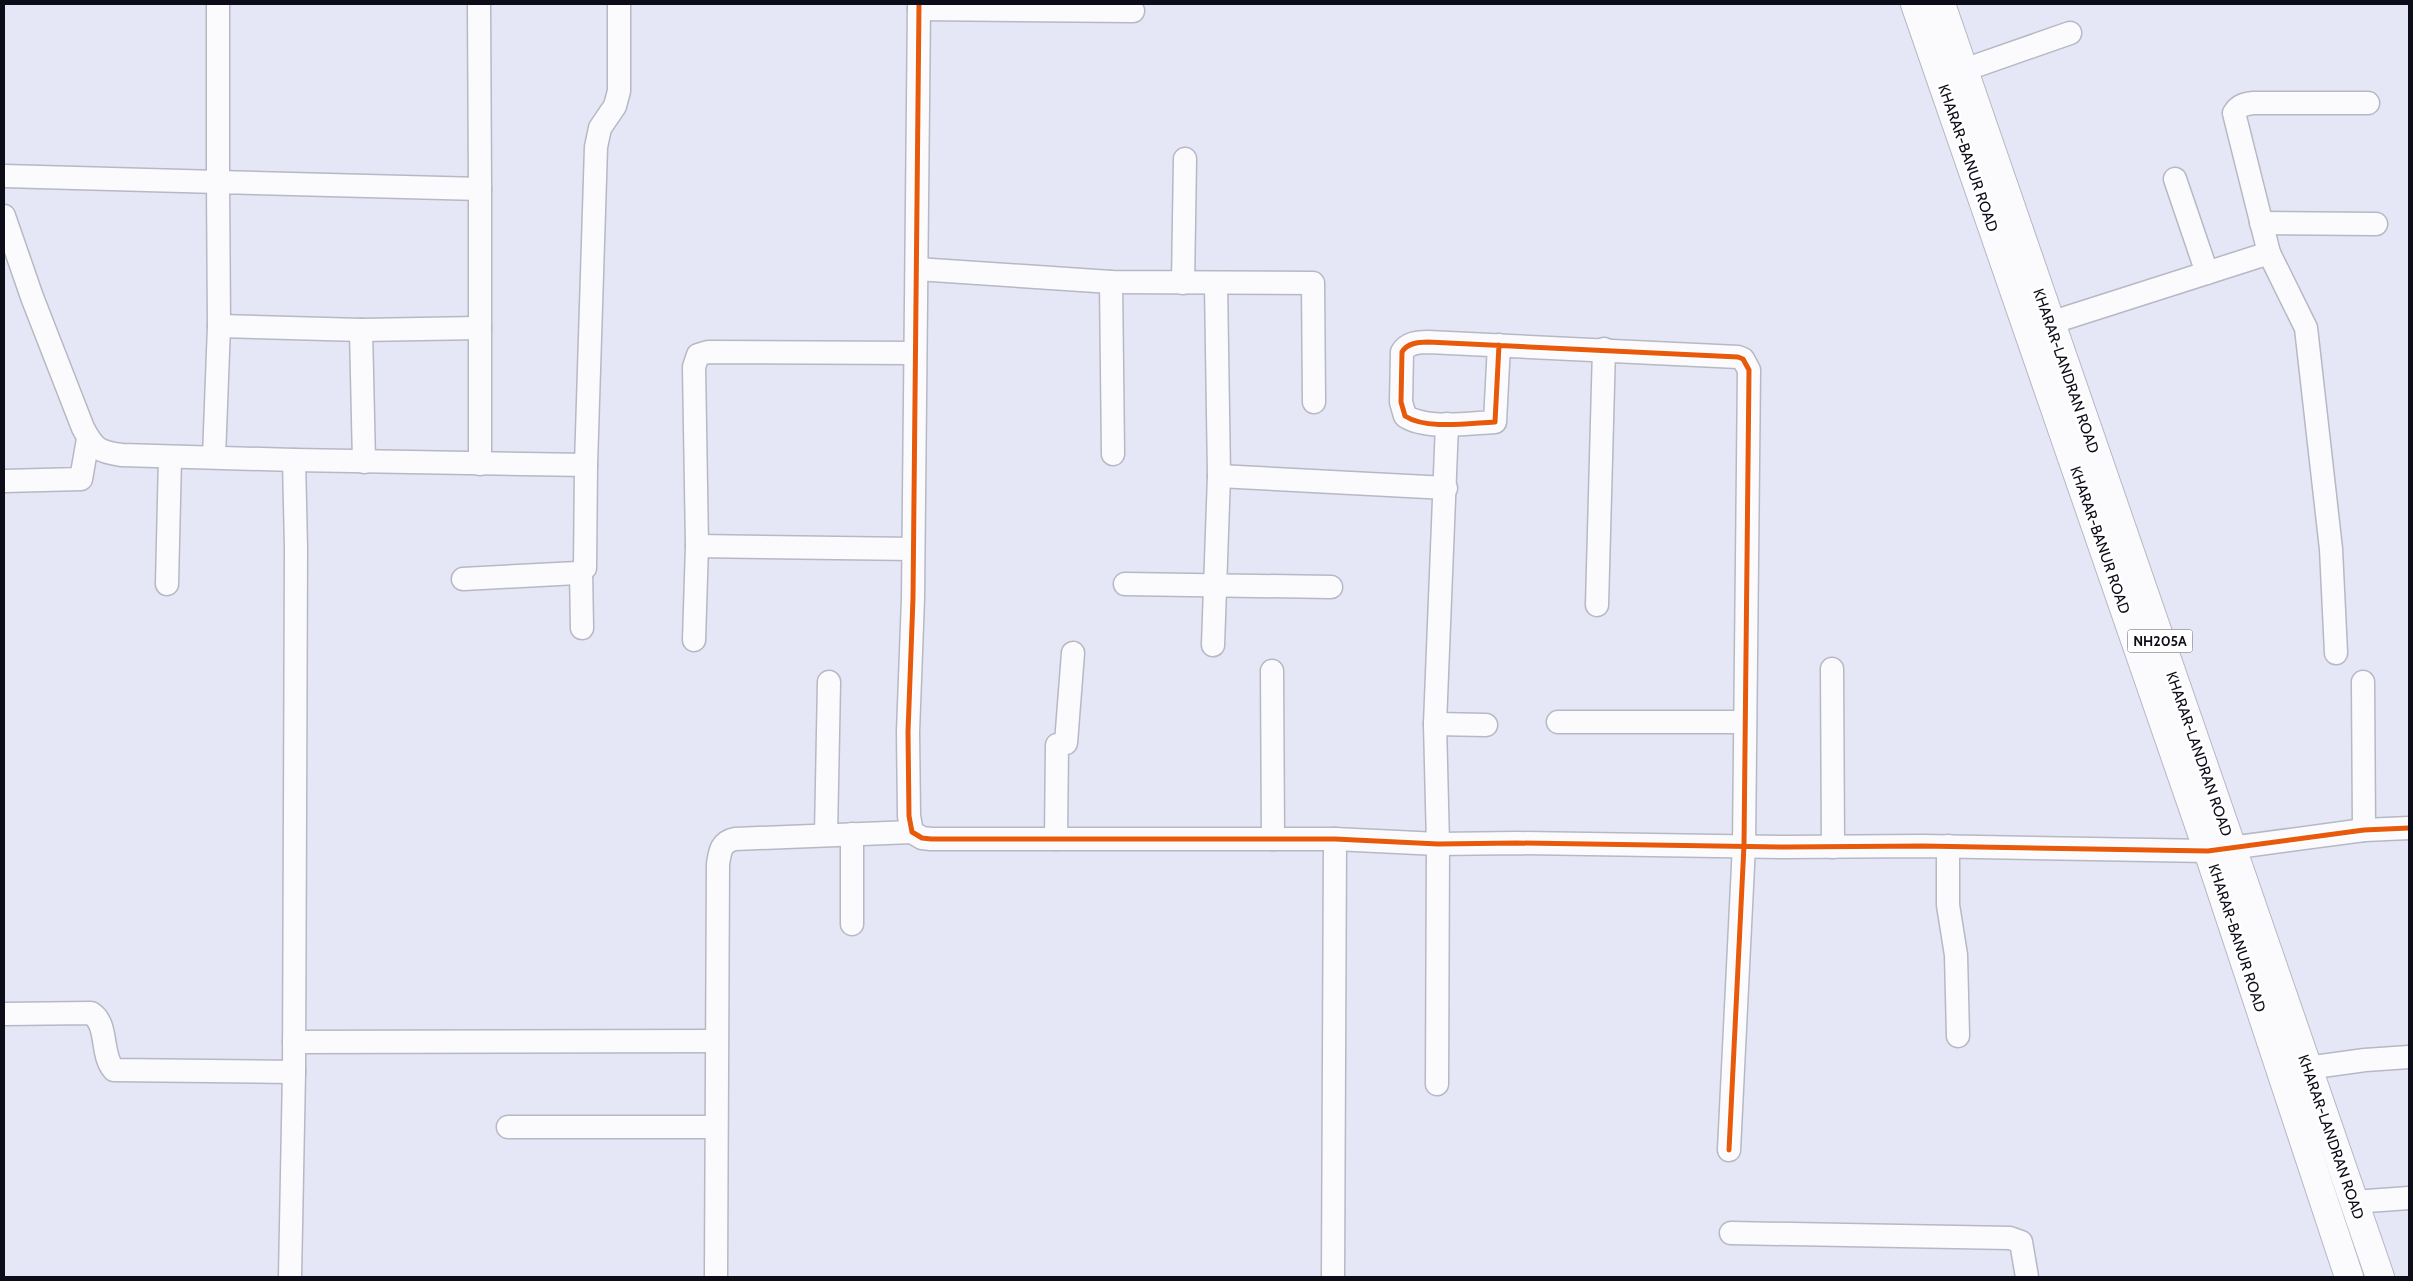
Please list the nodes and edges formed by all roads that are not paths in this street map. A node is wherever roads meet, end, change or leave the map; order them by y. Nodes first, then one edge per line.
1 (218, 4) edge
2 (479, 4) edge
3 (619, 4) edge
4 (1915, 4) edge
5 (1941, 4) edge
6 (919, 7) edge
7 (1133, 11) dead end
8 (2070, 33) dead end
9 (1964, 70) junction
10 (2368, 103) dead end
11 (1185, 159) dead end
12 (4, 176) edge
13 (2175, 180) dead end
14 (218, 182) junction
15 (480, 189) junction
16 (4, 216) edge
17 (2261, 223) junction
18 (2376, 224) dead end
19 (2269, 253) junction
20 (917, 270) junction
21 (2207, 273) junction
22 (1111, 282) junction
23 (1183, 283) junction
24 (1216, 284) junction
25 (2050, 323) junction
26 (219, 326) junction
27 (480, 328) junction
28 (362, 330) junction
29 (1499, 345) junction
30 (1604, 349) junction
31 (915, 353) junction
32 (1314, 402) dead end
33 (1447, 424) junction
34 (88, 439) junction
35 (1113, 454) dead end
36 (214, 457) junction
37 (170, 458) junction
38 (294, 460) junction
39 (364, 462) junction
40 (480, 464) junction
41 (586, 465) junction
42 (1219, 476) junction
43 (4, 481) edge
44 (1446, 488) junction
45 (697, 546) junction
46 (913, 549) junction
47 (582, 572) junction
48 (463, 579) dead end
49 (167, 584) dead end
50 (1125, 584) dead end
51 (1215, 586) junction
52 (1331, 587) dead end
53 (1597, 605) dead end
54 (582, 628) dead end
55 (694, 640) dead end
56 (1213, 646) dead end
57 (1073, 653) dead end
58 (2336, 653) dead end
59 (1832, 669) dead end
60 (1272, 671) dead end
61 (828, 682) dead end
62 (2363, 682) dead end
63 (1558, 722) dead end
64 (1745, 722) junction
65 (1435, 724) junction
66 (1486, 725) dead end
67 (2409, 828) edge
68 (2364, 830) junction
69 (912, 832) junction
70 (852, 834) junction
71 (826, 835) junction
72 (1056, 839) junction
73 (1273, 840) junction
74 (1335, 840) junction
75 (1438, 844) junction
76 (1744, 845) junction
77 (1948, 846) junction
78 (1833, 847) junction
79 (2220, 850) junction
80 (852, 924) dead end
81 (4, 1014) edge
82 (1958, 1036) dead end
83 (716, 1041) junction
84 (294, 1042) junction
85 (2409, 1058) edge
86 (2307, 1068) junction
87 (294, 1072) junction
88 (1437, 1084) dead end
89 (508, 1127) dead end
90 (716, 1127) junction
91 (1729, 1150) dead end
92 (2409, 1198) edge
93 (2353, 1202) junction
94 (1731, 1233) dead end
95 (290, 1277) edge
96 (716, 1277) edge
97 (1334, 1277) edge
98 (2027, 1277) edge
99 (2349, 1277) edge
100 (2380, 1277) edge

1 - 14 street
2 - 15 street
3 - 41 street
4 - 79 highway, KHARAR-BANUR ROAD / NH205A
5 - 9 highway, KHARAR-LANDRAN ROAD / NH205A
6 - 7 street
6 - 20 street
8 - 9 street
9 - 25 highway, KHARAR-LANDRAN ROAD / NH205A
10 - 17 street
11 - 23 street
12 - 14 street
13 - 21 street
14 - 15 street
14 - 26 street
15 - 27 street
16 - 34 street
17 - 18 street
17 - 19 street
19 - 21 street
19 - 58 street
20 - 22 street
20 - 31 street
21 - 25 street
22 - 23 street
22 - 35 street
23 - 24 street
24 - 32 street
24 - 42 street
25 - 79 highway, KHARAR-LANDRAN ROAD / NH205A
26 - 28 street
26 - 36 street
27 - 28 street
27 - 40 street
28 - 39 street
29 - 30 street
29 - 33 street
29 - 33 street
30 - 53 street
30 - 64 street
31 - 45 street
31 - 46 street
33 - 44 street
34 - 37 street
34 - 43 street
36 - 37 street
36 - 38 street
37 - 49 street
38 - 39 street
38 - 84 street
39 - 40 street
40 - 41 street
41 - 47 street
42 - 44 street
42 - 51 street
44 - 65 street
45 - 46 street
45 - 55 street
46 - 69 street
47 - 48 street
47 - 54 street
50 - 51 street
51 - 52 street
51 - 56 street
57 - 72 street
59 - 78 street
60 - 73 street
61 - 71 street
62 - 68 street
63 - 64 street
64 - 76 street
65 - 66 street
65 - 75 street
67 - 68 street
68 - 79 street
69 - 70 street
69 - 72 street
70 - 71 street
70 - 80 street
71 - 83 street
72 - 73 street
73 - 74 street
74 - 75 street
74 - 97 street
75 - 76 street
75 - 88 street
76 - 78 street
76 - 91 street
77 - 78 street
77 - 79 street
77 - 82 street
79 - 86 highway, KHARAR-LANDRAN ROAD / NH205A
79 - 99 highway, KHARAR-BANUR ROAD / NH205A
81 - 87 street
83 - 84 street
83 - 90 street
84 - 87 street
85 - 86 street
86 - 93 highway, KHARAR-LANDRAN ROAD / NH205A
87 - 95 street
89 - 90 street
90 - 96 street
92 - 93 street
93 - 100 highway, KHARAR-LANDRAN ROAD / NH205A
94 - 98 street

